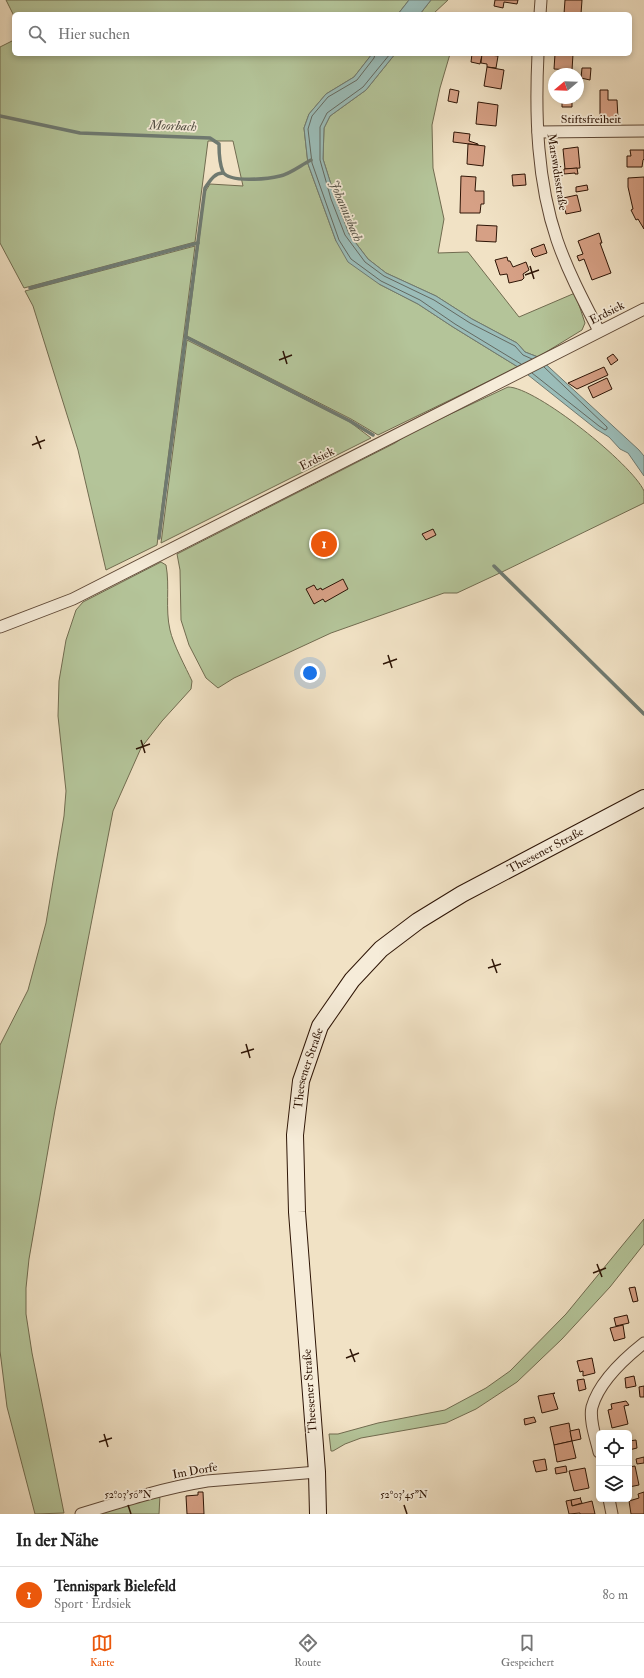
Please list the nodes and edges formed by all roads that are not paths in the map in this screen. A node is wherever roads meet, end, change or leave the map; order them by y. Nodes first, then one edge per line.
1 (541, 0) edge
2 (540, 12) edge
3 (538, 56) edge
4 (644, 131) edge
5 (538, 132) junction
6 (644, 309) edge
7 (599, 332) junction
8 (0, 627) edge
9 (644, 798) edge
10 (644, 1343) edge
11 (596, 1438) edge
12 (317, 1472) junction
13 (610, 1502) edge
14 (81, 1514) edge
15 (318, 1514) edge
16 (612, 1514) edge

1 - 2 street
3 - 5 street, Marswidisstraße
4 - 5 street, Stiftsfreiheit
5 - 7 street, Marswidisstraße
6 - 7 street, Erdsiek
7 - 8 street, Erdsiek
9 - 12 street, Theesener Straße
10 - 11 street
12 - 14 street, Im Dorfe
12 - 15 street, Theesener Straße
13 - 16 street

